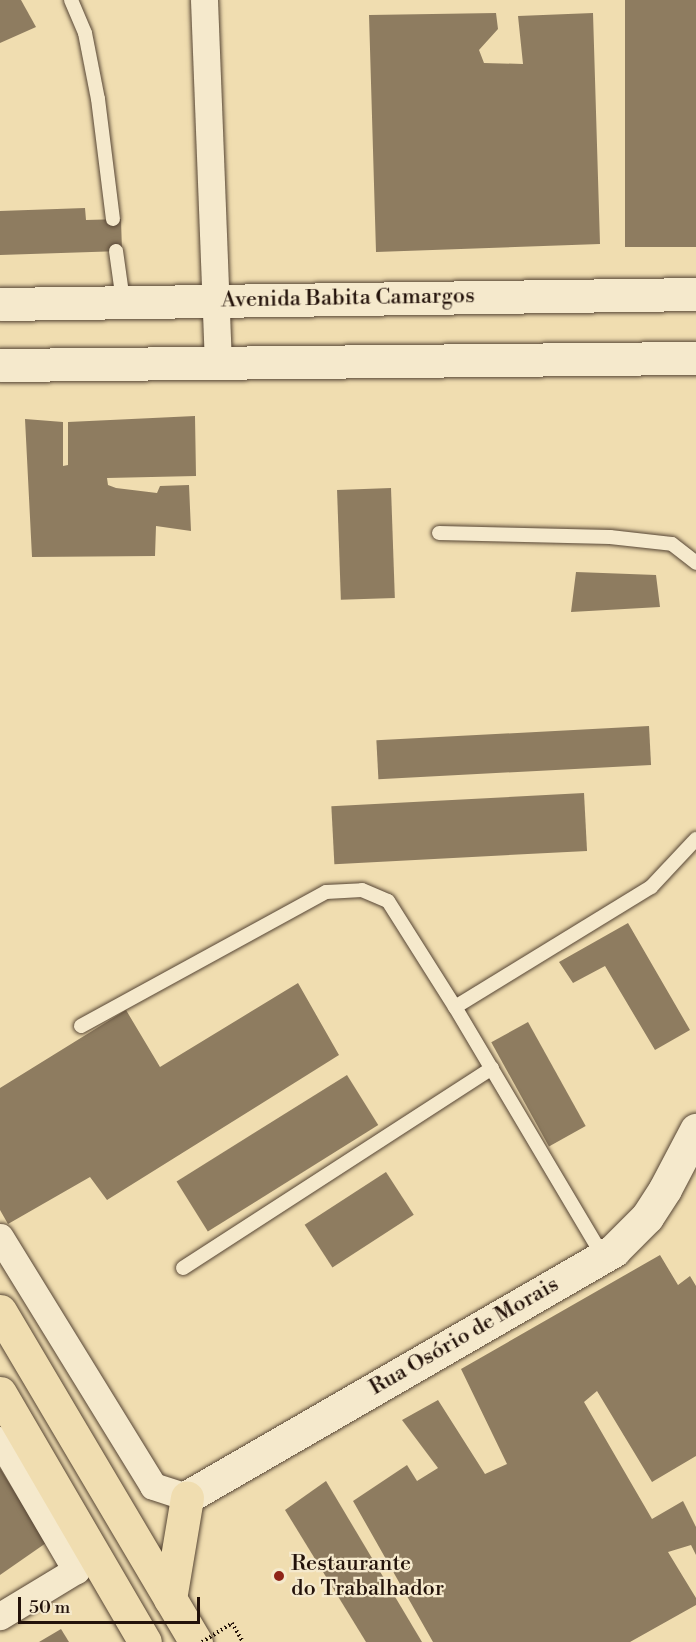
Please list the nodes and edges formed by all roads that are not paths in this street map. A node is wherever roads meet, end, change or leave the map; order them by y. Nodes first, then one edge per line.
1 (71, 0) edge
2 (204, 0) edge
3 (113, 219) dead end
4 (116, 251) dead end
5 (696, 294) edge
6 (214, 300) junction
7 (123, 302) junction
8 (0, 304) edge
9 (696, 358) edge
10 (218, 362) junction
11 (0, 366) edge
12 (439, 533) dead end
13 (696, 563) edge
14 (696, 839) edge
15 (455, 1007) junction
16 (81, 1026) dead end
17 (492, 1068) junction
18 (696, 1130) edge
19 (0, 1237) edge
20 (603, 1256) junction
21 (183, 1268) dead end
22 (0, 1311) edge
23 (0, 1394) edge
24 (0, 1440) edge
25 (187, 1497) junction
26 (76, 1570) junction
27 (170, 1599) junction
28 (0, 1616) edge
29 (127, 1642) edge
30 (145, 1642) edge
31 (196, 1642) edge

1 - 3 lane
2 - 6 street
4 - 7 lane
5 - 6 street, Avenida Babita Camargos
6 - 7 street, Avenida Babita Camargos
6 - 10 street
7 - 8 street, Avenida Babita Camargos
9 - 10 street
10 - 11 street
12 - 13 lane
14 - 15 lane
15 - 16 lane
15 - 17 lane
17 - 20 lane
17 - 21 lane
18 - 20 street, Rua Osório de Morais
19 - 25 street
20 - 25 street, Rua Osório de Morais
22 - 27 highway
23 - 30 highway
24 - 26 street
25 - 27 highway
26 - 28 street
26 - 29 highway
27 - 31 highway

